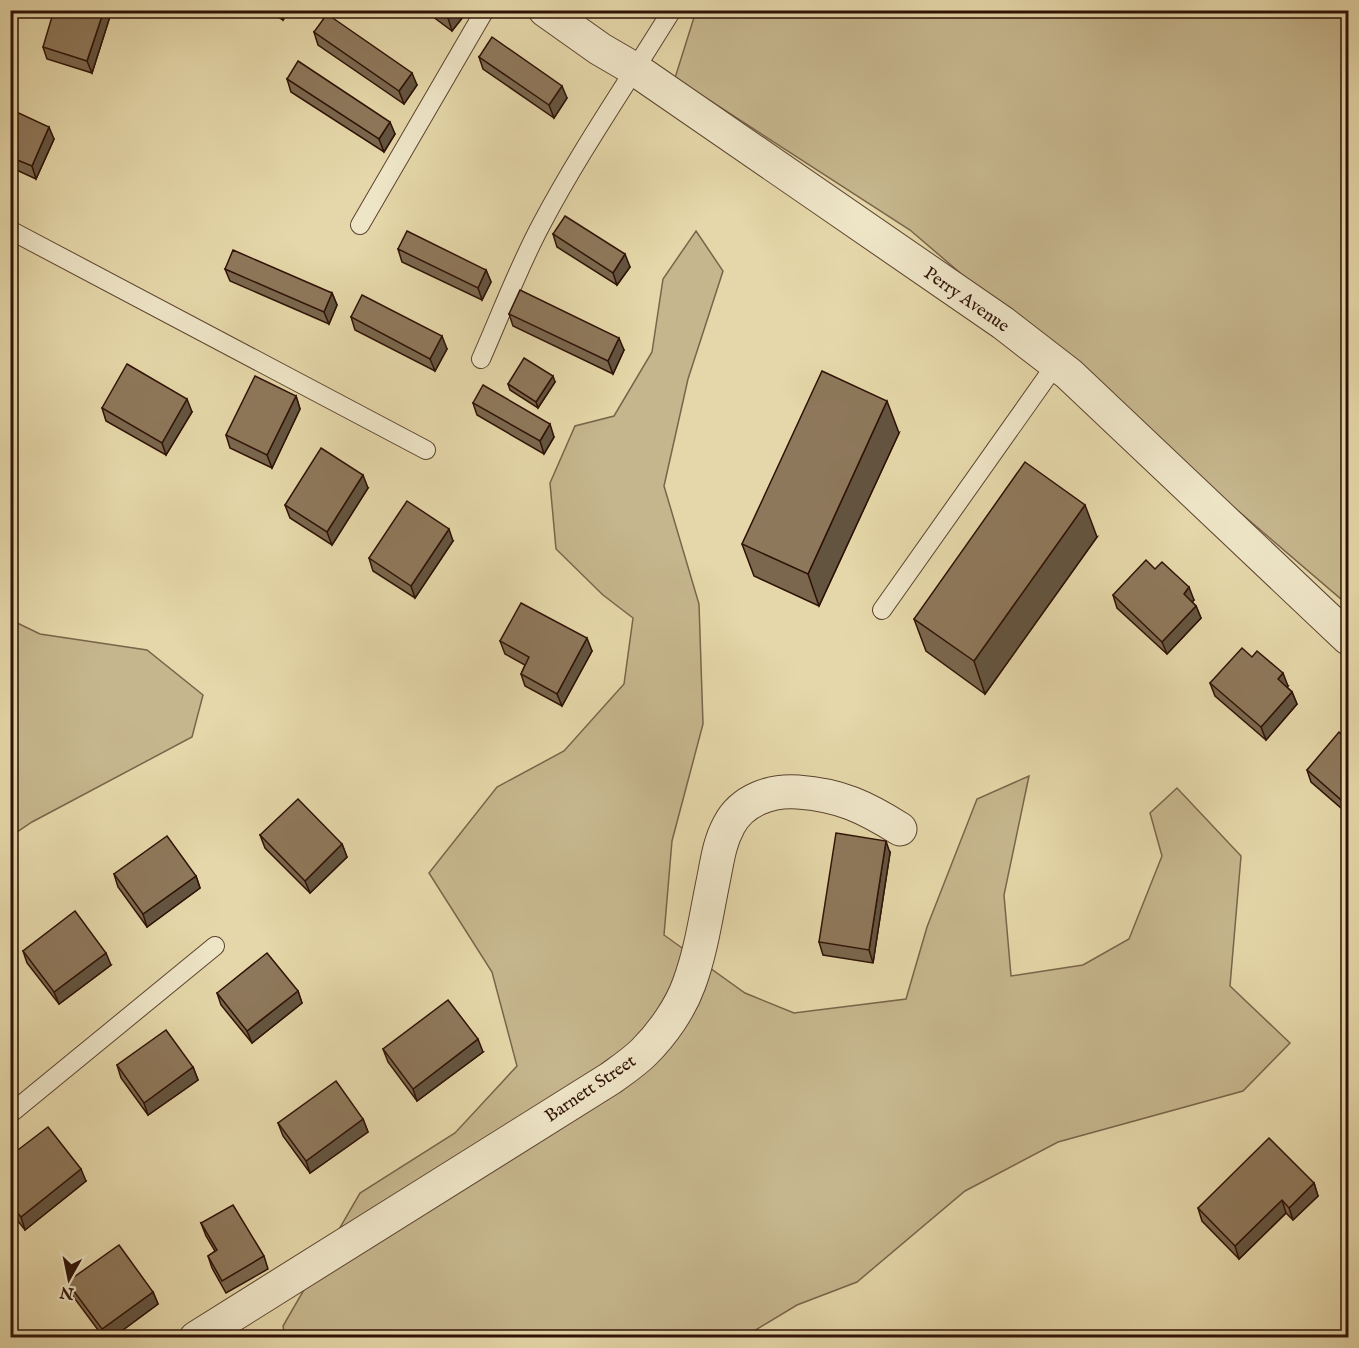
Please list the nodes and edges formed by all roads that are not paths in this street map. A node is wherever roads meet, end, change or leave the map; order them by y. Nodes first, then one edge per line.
1 (485, 10) edge
2 (545, 10) edge
3 (672, 10) edge
4 (636, 70) junction
5 (360, 225) dead end
6 (10, 230) edge
7 (481, 358) dead end
8 (1056, 364) junction
9 (426, 450) dead end
10 (882, 610) dead end
11 (1348, 638) edge
12 (900, 829) dead end
13 (215, 946) dead end
14 (10, 1114) edge
15 (196, 1338) edge

1 - 5 lane
2 - 4 street, Perry Avenue
3 - 4 lane
4 - 7 lane
4 - 8 street, Perry Avenue
6 - 9 lane
8 - 10 lane
8 - 11 street, Perry Avenue
12 - 15 street, Barnett Street
13 - 14 lane

